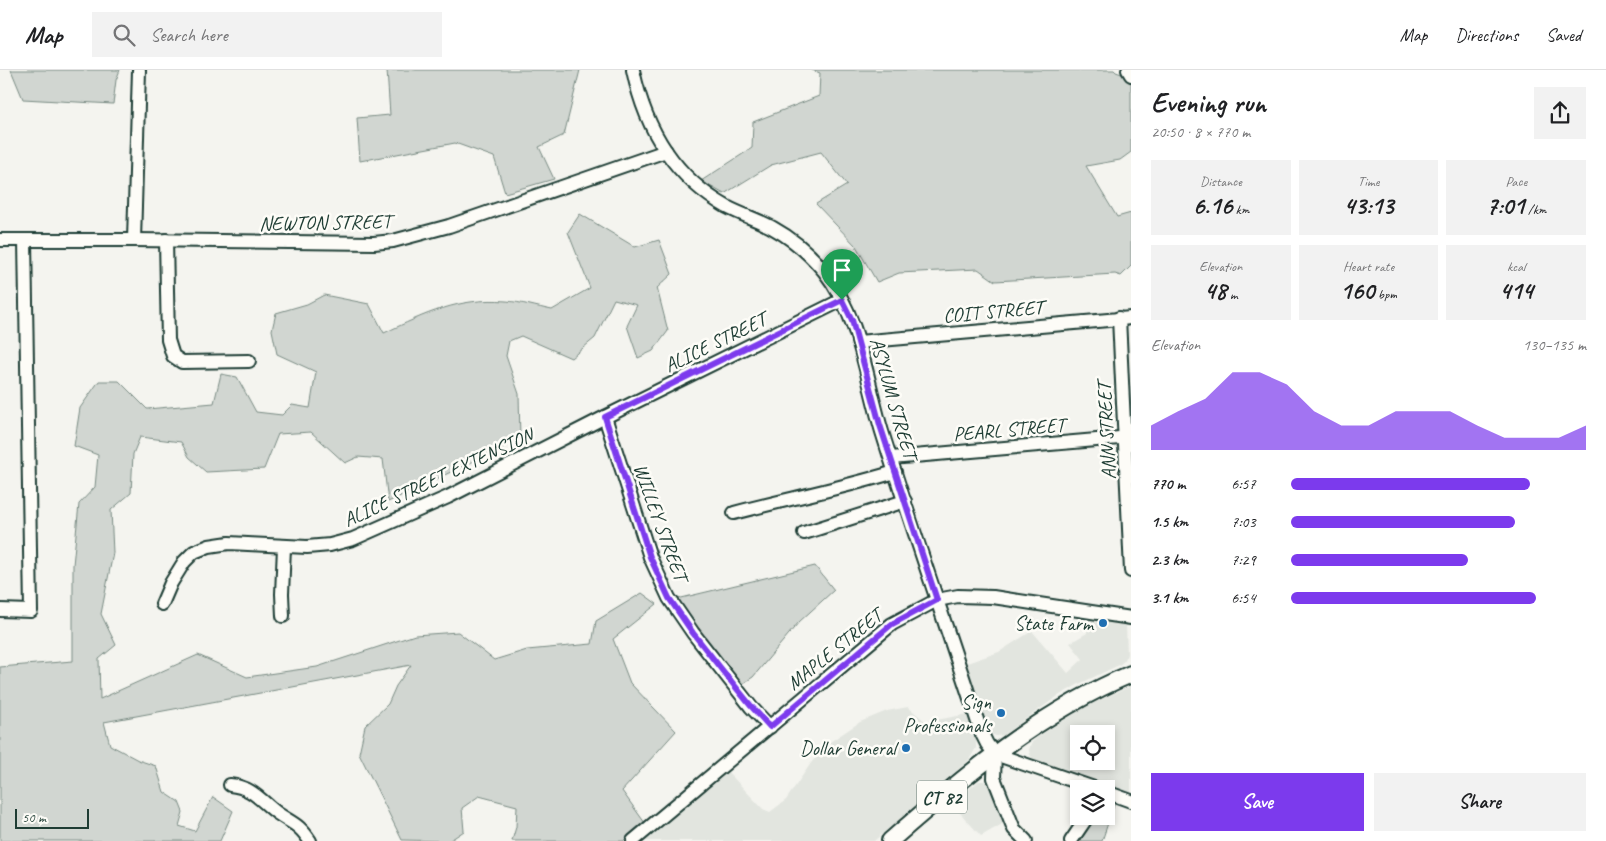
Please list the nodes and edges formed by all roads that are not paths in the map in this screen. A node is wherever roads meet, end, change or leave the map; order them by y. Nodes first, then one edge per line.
1 (139, 70) edge
2 (633, 70) edge
3 (1128, 70) edge
4 (1131, 75) edge
5 (666, 151) junction
6 (0, 240) edge
7 (25, 240) junction
8 (134, 240) junction
9 (166, 240) junction
10 (842, 300) junction
11 (1125, 318) edge
12 (858, 342) junction
13 (249, 361) dead end
14 (605, 417) junction
15 (1128, 437) edge
16 (890, 458) junction
17 (895, 472) junction
18 (904, 500) junction
19 (734, 513) dead end
20 (804, 533) dead end
21 (284, 546) junction
22 (1131, 571) edge
23 (937, 600) junction
24 (162, 604) dead end
25 (0, 610) edge
26 (282, 616) dead end
27 (1131, 618) edge
28 (1131, 674) edge
29 (770, 727) junction
30 (995, 754) junction
31 (1071, 780) edge
32 (230, 786) dead end
33 (1115, 795) edge
34 (1131, 801) edge
35 (1082, 825) edge
36 (310, 841) edge
37 (633, 841) edge
38 (890, 841) edge
39 (1026, 841) edge
40 (1071, 841) edge

1 - 8 street
2 - 5 street, ASYLUM STREET
3 - 4 street
5 - 9 street, NEWTON STREET
5 - 10 street, ASYLUM STREET
6 - 7 street, NEWTON STREET
7 - 8 street, NEWTON STREET
7 - 25 street
8 - 9 street, NEWTON STREET
9 - 13 street
10 - 12 street, ASYLUM STREET
10 - 14 street, ALICE STREET
11 - 12 street, COIT STREET
11 - 15 street, ANN STREET
12 - 16 street, ASYLUM STREET
14 - 21 street, ALICE STREET EXTENSION
14 - 29 street, WILLEY STREET
15 - 16 street, PEARL STREET
15 - 22 street, ANN STREET
16 - 17 street, ASYLUM STREET
17 - 18 street, ASYLUM STREET
17 - 19 street
18 - 20 street
18 - 23 street, ASYLUM STREET
21 - 24 street, ALICE STREET EXTENSION
21 - 26 street
23 - 27 street, MAPLE STREET
23 - 29 street, MAPLE STREET
23 - 30 street, ASYLUM STREET
28 - 30 main road, CT 82
29 - 37 street, MAPLE STREET
30 - 31 street
30 - 38 main road, CT 82
30 - 39 street
32 - 36 street
33 - 34 street
35 - 40 street

